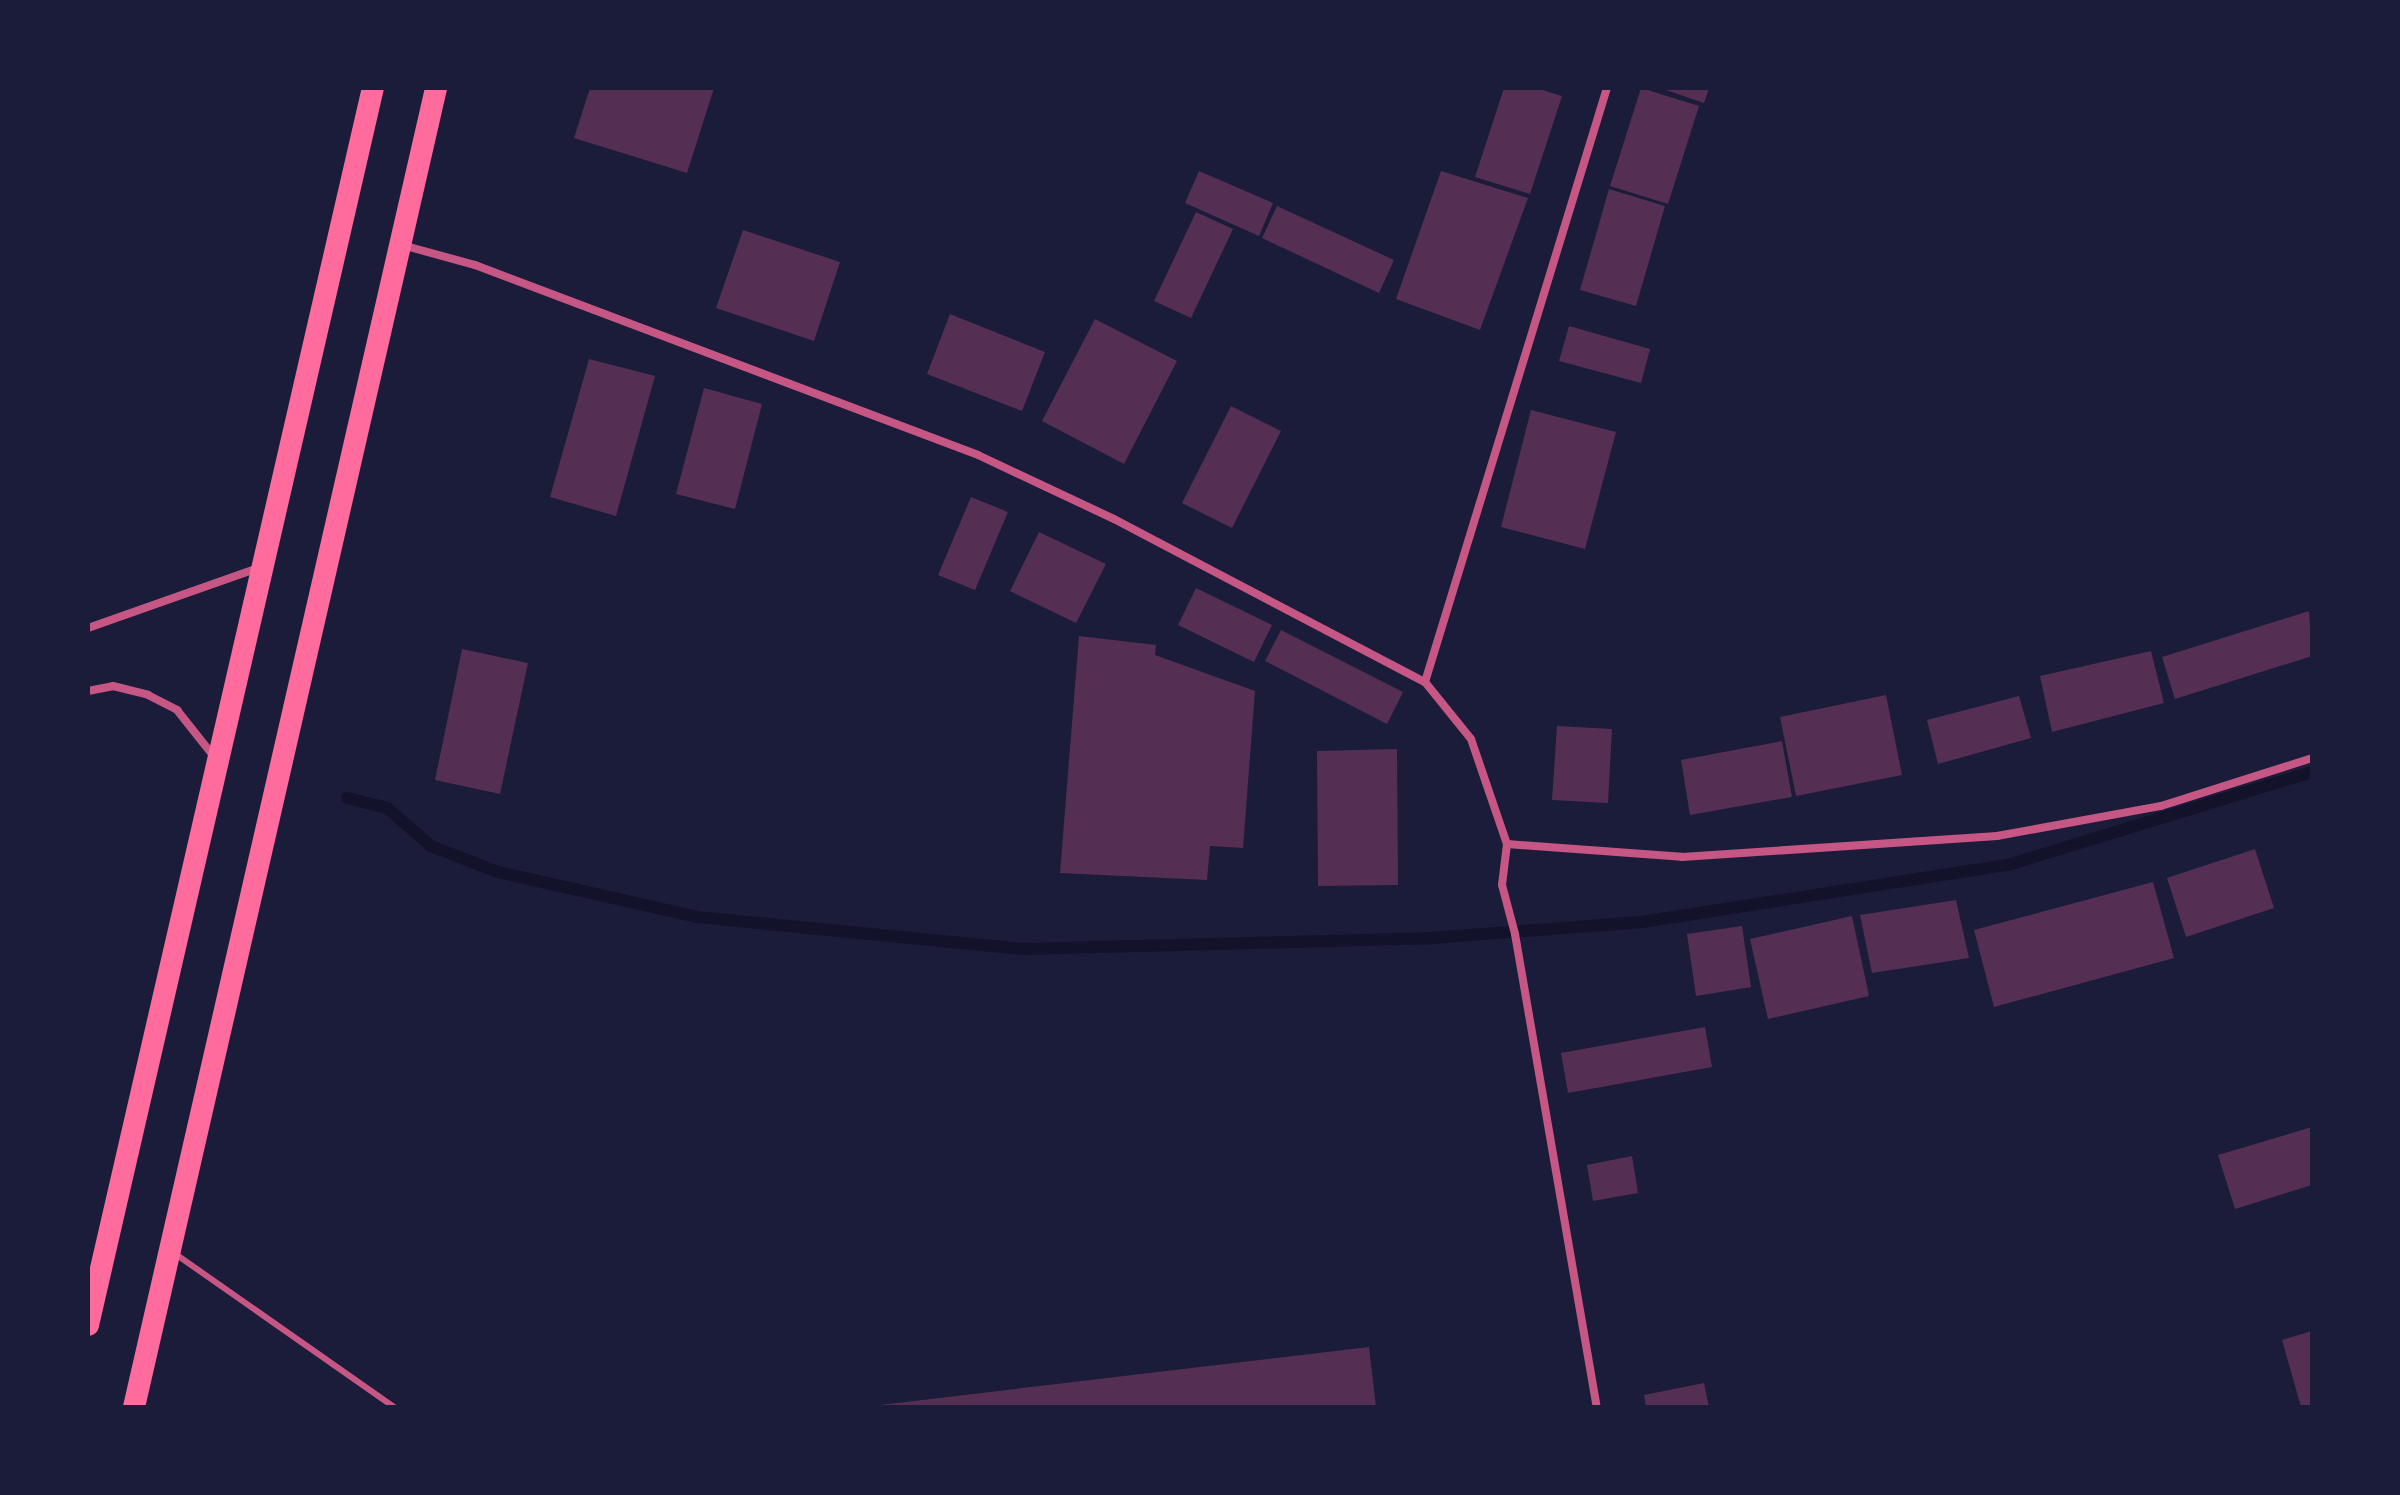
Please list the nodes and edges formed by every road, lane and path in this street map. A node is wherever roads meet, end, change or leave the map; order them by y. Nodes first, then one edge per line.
1 (373, 88) edge
2 (436, 88) edge
3 (1607, 88) edge
4 (400, 245) junction
5 (263, 567) junction
6 (88, 628) edge
7 (1425, 682) junction
8 (88, 691) edge
9 (2312, 758) edge
10 (218, 762) junction
11 (1507, 844) junction
12 (170, 1250) junction
13 (88, 1325) edge
14 (134, 1407) edge
15 (394, 1407) edge
16 (1597, 1407) edge

1 - 5 highway
2 - 4 highway
3 - 7 street
4 - 7 street
4 - 12 highway
5 - 6 street
5 - 10 highway
7 - 11 street
8 - 10 street
9 - 11 street
10 - 13 highway
11 - 16 street
12 - 14 highway
12 - 15 lane

